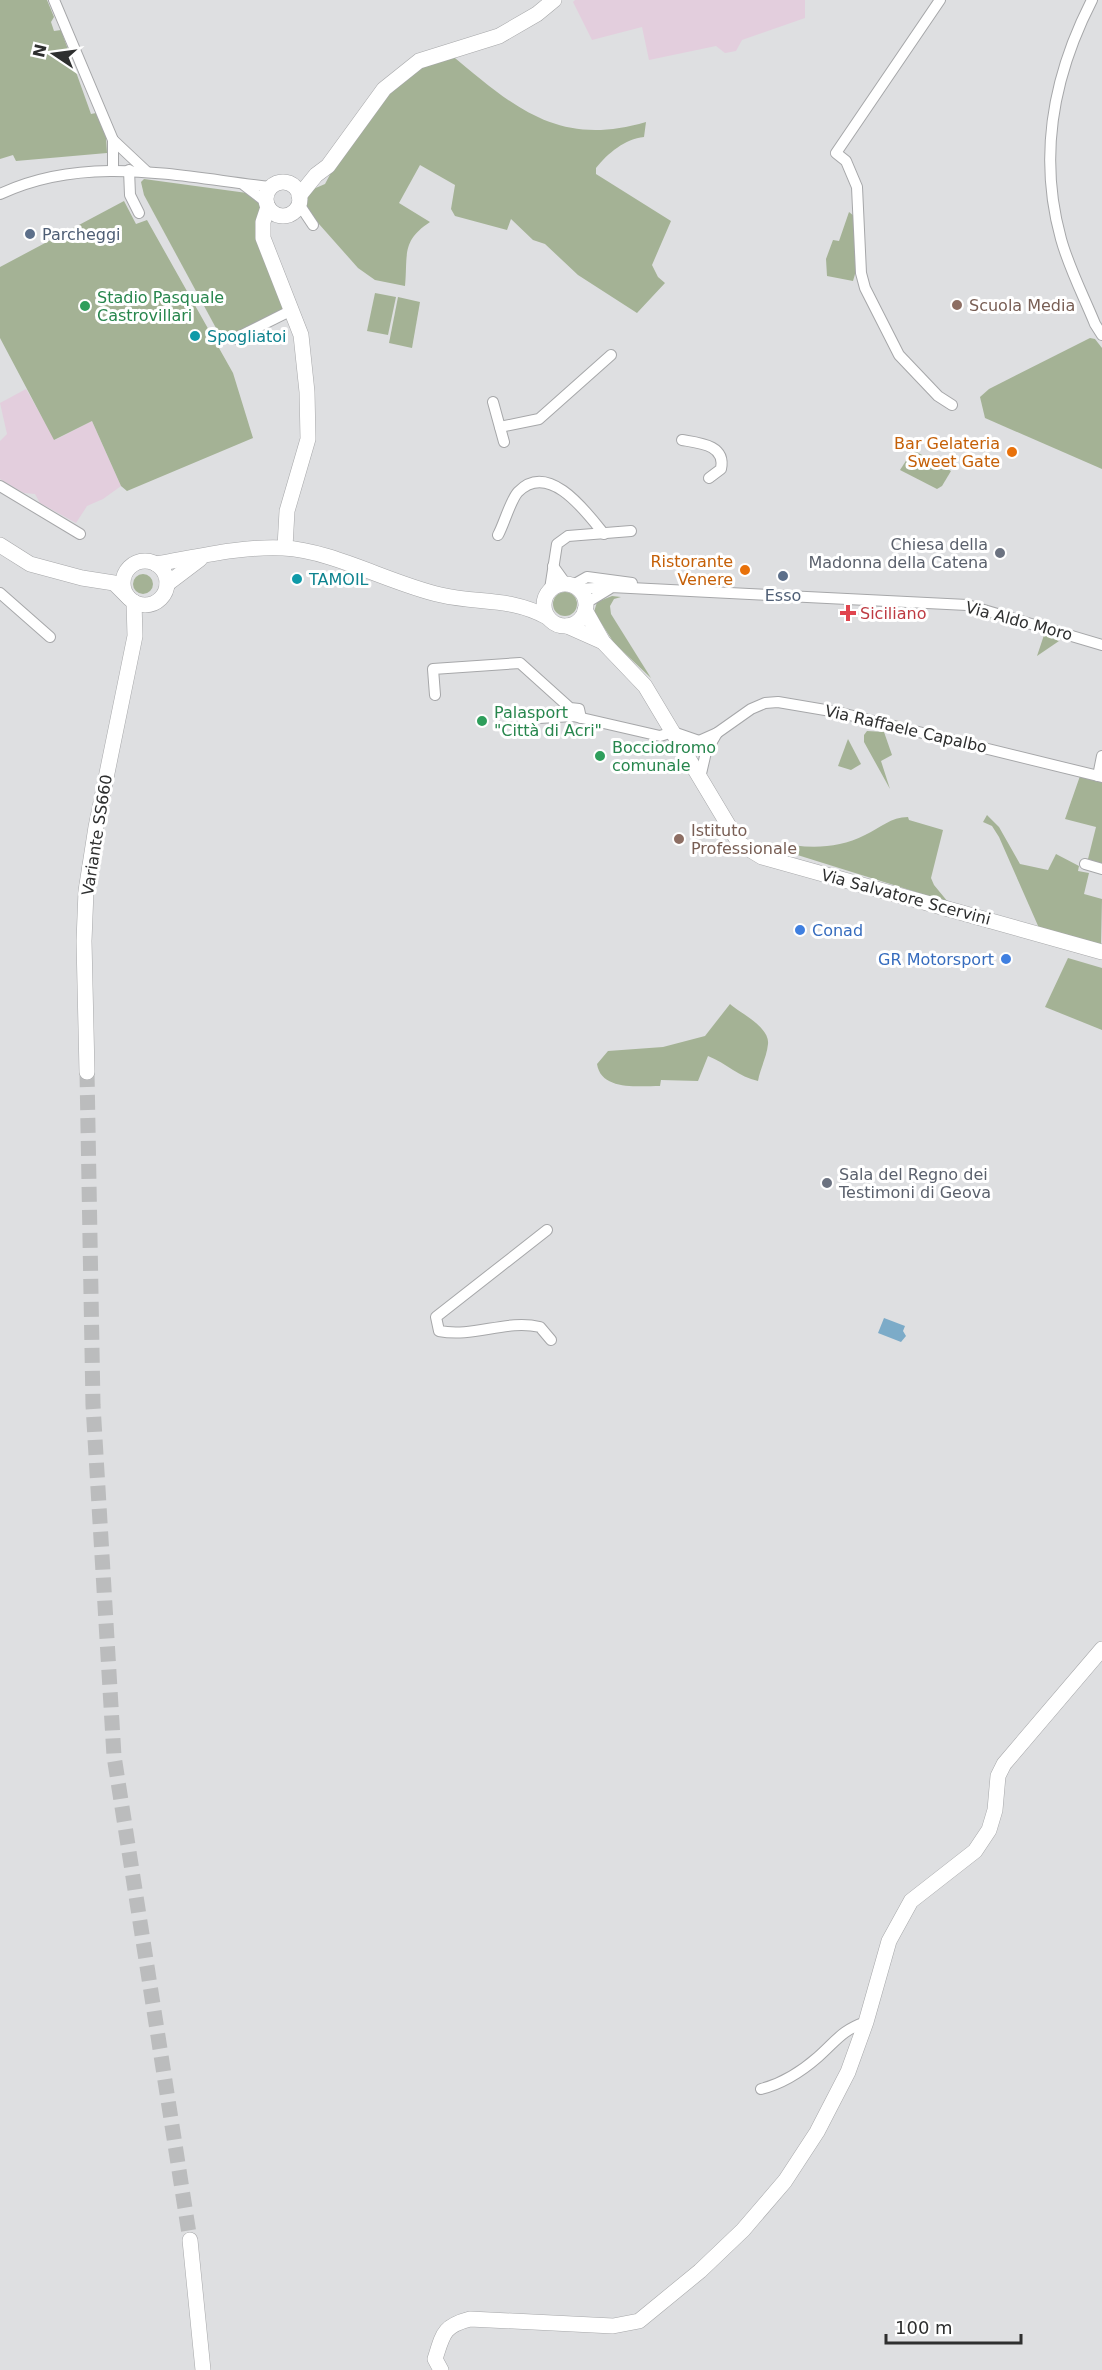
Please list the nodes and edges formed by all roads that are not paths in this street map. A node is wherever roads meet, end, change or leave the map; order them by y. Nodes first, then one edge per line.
1 (54, 0) edge
2 (554, 0) edge
3 (940, 0) edge
4 (1092, 0) edge
5 (113, 140) junction
6 (113, 169) junction
7 (129, 170) junction
8 (146, 171) junction
9 (316, 175) junction
10 (287, 182) junction
11 (241, 184) junction
12 (271, 187) junction
13 (0, 194) edge
14 (296, 204) junction
15 (270, 208) junction
16 (139, 213) dead end
17 (292, 310) junction
18 (1102, 335) edge
19 (234, 339) dead end
20 (610, 355) dead end
21 (493, 402) dead end
22 (952, 405) dead end
23 (500, 428) junction
24 (682, 440) dead end
25 (504, 442) dead end
26 (709, 478) dead end
27 (0, 486) edge
28 (631, 531) dead end
29 (80, 534) dead end
30 (604, 534) junction
31 (498, 535) dead end
32 (0, 545) edge
33 (285, 548) junction
34 (207, 555) junction
35 (156, 564) junction
36 (553, 566) junction
37 (125, 573) junction
38 (100, 579) junction
39 (166, 584) junction
40 (668, 591) junction
41 (548, 592) junction
42 (0, 593) edge
43 (578, 594) junction
44 (131, 600) junction
45 (154, 603) junction
46 (515, 603) junction
47 (548, 617) junction
48 (567, 626) junction
49 (135, 636) junction
50 (50, 637) dead end
51 (603, 642) junction
52 (1102, 645) edge
53 (435, 695) dead end
54 (581, 718) junction
55 (522, 719) dead end
56 (673, 732) junction
57 (717, 733) junction
58 (699, 741) junction
59 (706, 752) junction
60 (687, 756) junction
61 (1102, 756) edge
62 (1100, 777) edge
63 (700, 778) junction
64 (1085, 864) dead end
65 (1102, 869) edge
66 (1102, 952) edge
67 (87, 1071) tunnel mouth
68 (547, 1230) dead end
69 (551, 1340) dead end
70 (1102, 1649) edge
71 (866, 2022) junction
72 (761, 2089) dead end
73 (190, 2240) tunnel mouth
74 (203, 2370) edge
75 (441, 2370) edge

1 - 5 street
2 - 9 main road
3 - 22 street
4 - 18 street
5 - 6 street
5 - 8 street
6 - 7 street
6 - 13 street
7 - 8 street
7 - 16 street
8 - 11 street
9 - 10 main road
9 - 14 main road
10 - 12 main road
10 - 14 main road
11 - 12 street
11 - 15 street
12 - 15 main road
14 - 15 main road
15 - 17 main road
17 - 19 street
17 - 33 main road
20 - 23 street
21 - 23 street
23 - 25 street
24 - 26 street
27 - 29 street
28 - 30 street
30 - 31 street
30 - 36 street
32 - 38 main road
33 - 34 main road
33 - 46 main road
34 - 35 main road
34 - 39 main road
35 - 37 main road
35 - 39 main road
36 - 41 street
36 - 43 street
37 - 38 main road
37 - 44 main road
38 - 44 main road
39 - 45 main road
40 - 43 street, Via Aldo Moro
40 - 43 street
40 - 52 street, Via Aldo Moro
41 - 43 main road
41 - 46 main road
41 - 47 main road
42 - 50 street
43 - 48 main road
43 - 51 main road
44 - 45 main road
44 - 49 main road, Variante SS660
45 - 49 main road
46 - 47 main road
47 - 48 main road
48 - 51 main road
49 - 67 main road, Variante SS660
51 - 56 main road, Via Salvatore Scervini
53 - 54 street
54 - 55 street
54 - 56 street
56 - 58 street
56 - 60 main road, Via Salvatore Scervini
57 - 58 street
57 - 59 street
57 - 62 street, Via Raffaele Capalbo
58 - 60 street
59 - 60 street
59 - 63 street
60 - 63 main road, Via Salvatore Scervini
61 - 62 street
63 - 66 main road, Via Salvatore Scervini
64 - 65 street
68 - 69 street
70 - 71 main road
71 - 72 street
71 - 75 main road
73 - 74 main road

